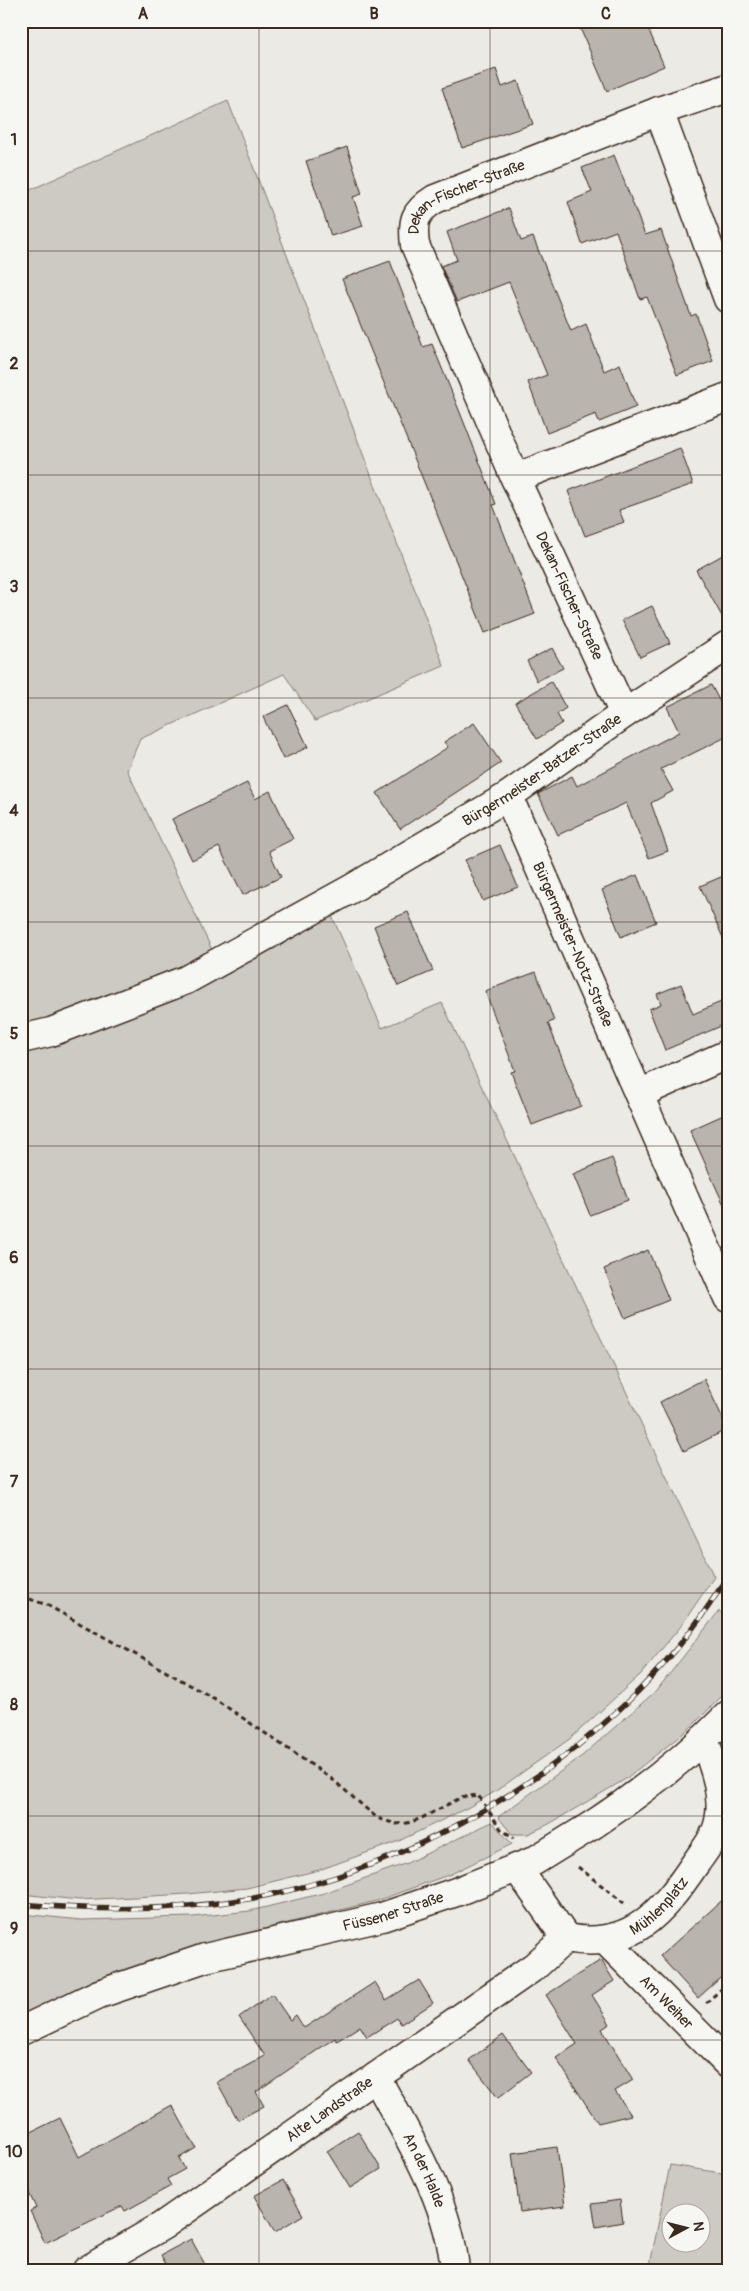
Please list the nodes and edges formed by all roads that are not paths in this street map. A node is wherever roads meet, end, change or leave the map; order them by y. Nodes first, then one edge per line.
1 (728, 88) edge
2 (659, 111) junction
3 (728, 300) edge
4 (728, 397) edge
5 (514, 478) junction
6 (728, 645) edge
7 (624, 714) junction
8 (508, 796) junction
9 (21, 1039) edge
10 (728, 1054) edge
11 (639, 1094) junction
12 (728, 1298) edge
13 (728, 1715) edge
14 (704, 1739) junction
15 (724, 1822) edge
16 (526, 1864) junction
17 (566, 1938) junction
18 (606, 1941) junction
19 (21, 2031) edge
20 (728, 2064) edge
21 (376, 2077) junction
22 (87, 2270) edge
23 (455, 2270) edge

1 - 2 street, Dekan-Fischer-Straße
2 - 3 street
2 - 5 street, Dekan-Fischer-Straße
4 - 5 street
5 - 7 street, Dekan-Fischer-Straße
6 - 7 street, Bürgermeister-Batzer-Straße
7 - 8 street, Bürgermeister-Batzer-Straße
8 - 9 street, Bürgermeister-Batzer-Straße
8 - 11 street, Bürgermeister-Notz-Straße
10 - 11 street
11 - 12 street, Bürgermeister-Notz-Straße
13 - 14 street, Füssener Straße
14 - 15 street, Mühlenplatz
14 - 16 street, Füssener Straße, bridge
15 - 18 street, Mühlenplatz
16 - 17 street
16 - 19 street, Füssener Straße
17 - 18 street, Mühlenplatz
17 - 21 street, Alte Landstraße
18 - 20 street, Am Weiher
21 - 22 street, Alte Landstraße
21 - 23 street, An der Halde

